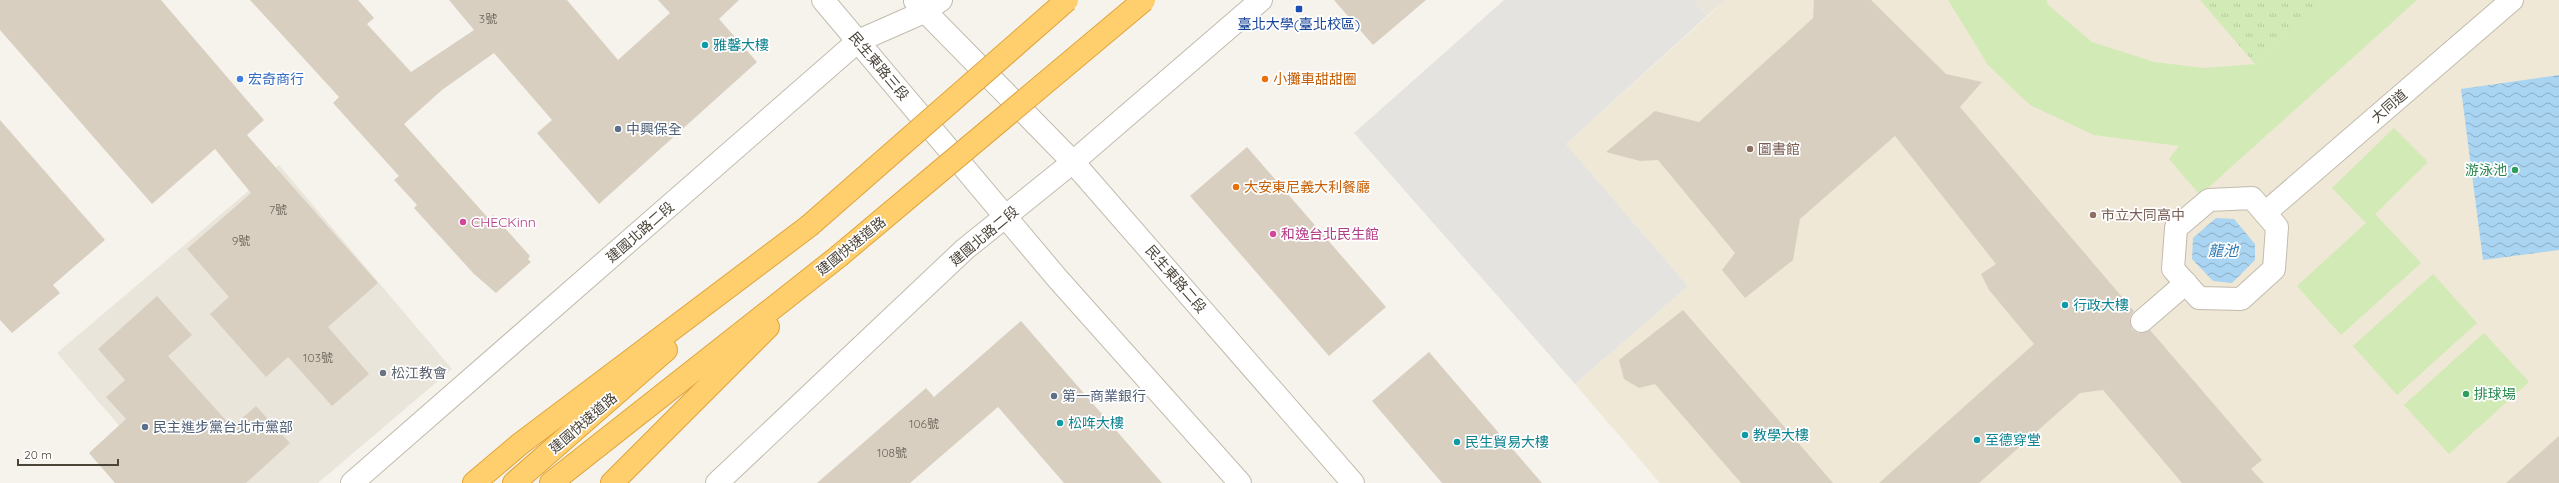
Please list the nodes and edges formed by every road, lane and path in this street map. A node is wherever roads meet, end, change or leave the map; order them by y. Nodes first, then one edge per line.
1 (823, 0) edge
2 (1067, 0) edge
3 (1144, 0) edge
4 (1261, 0) edge
5 (2512, 0) edge
6 (926, 4) edge
7 (858, 41) junction
8 (1073, 162) junction
9 (2265, 213) junction
10 (1007, 217) junction
11 (809, 226) junction
12 (839, 256) junction
13 (2186, 284) junction
14 (2142, 321) dead end
15 (1235, 481) edge
16 (352, 483) edge
17 (474, 483) edge
18 (514, 483) edge
19 (551, 483) edge
20 (612, 483) edge
21 (717, 483) edge
22 (1353, 483) edge

1 - 7 street, 民生東路三段
2 - 11 highway, 建國快速道路, bridge
3 - 12 highway, 建國快速道路, bridge
4 - 8 street, 建國北路二段
5 - 9 street, 大同道
6 - 7 street, 建國北路二段
6 - 8 street, 民生東路二段
7 - 10 street, 民生東路三段
7 - 16 street, 建國北路二段
8 - 10 street, 建國北路二段
8 - 22 street, 民生東路二段
9 - 13 street
9 - 13 street
10 - 15 street
10 - 21 street, 建國北路二段
11 - 17 highway
11 - 18 highway, 建國快速道路
12 - 19 highway, 建國快速道路
12 - 20 highway
13 - 14 street

